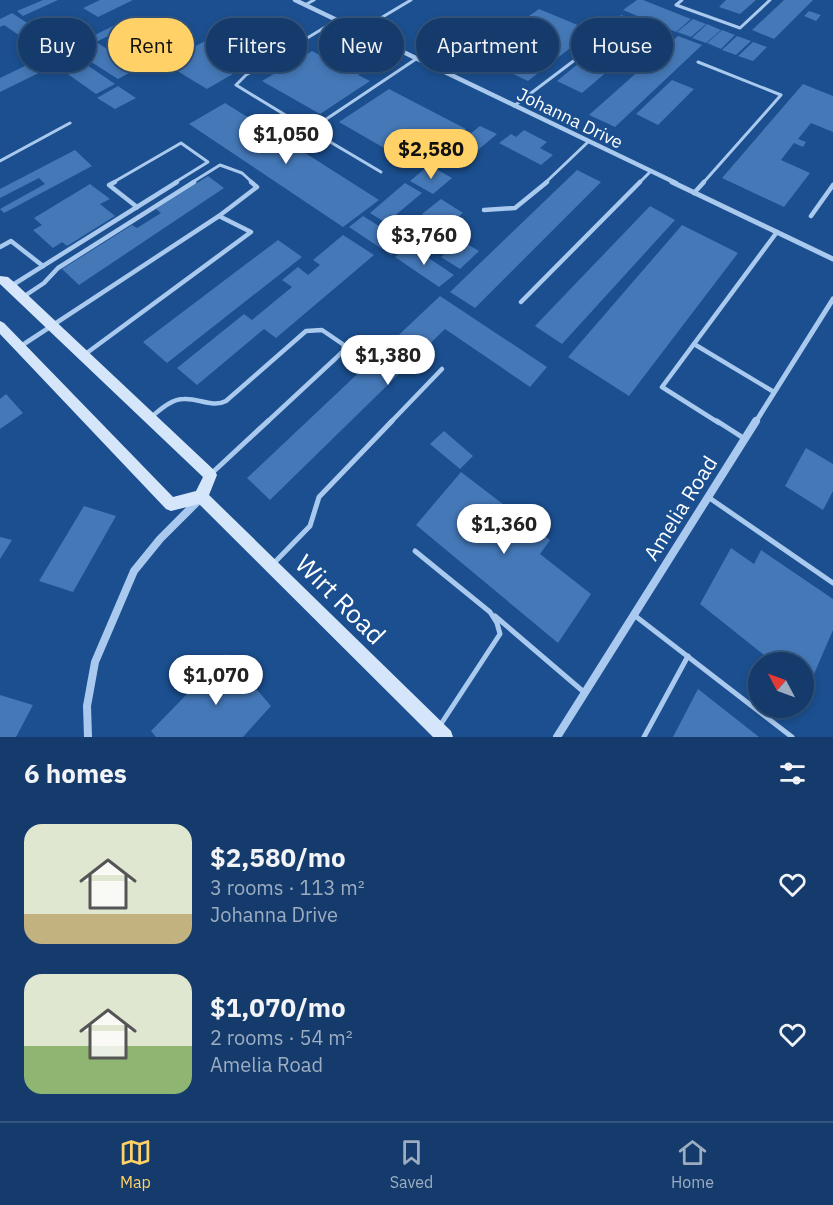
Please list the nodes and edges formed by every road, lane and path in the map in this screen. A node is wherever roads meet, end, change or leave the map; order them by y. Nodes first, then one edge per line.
1 (295, 0) edge
2 (314, 0) edge
3 (411, 0) edge
4 (682, 0) edge
5 (770, 0) edge
6 (305, 5) junction
7 (333, 18) edge
8 (381, 18) edge
9 (319, 31) edge
10 (404, 53) edge
11 (416, 59) joint
12 (698, 62) dead end
13 (571, 63) edge
14 (443, 72) edge
15 (514, 106) junction
16 (70, 123) dead end
17 (310, 130) junction
18 (588, 142) junction
19 (0, 161) edge
20 (381, 172) dead end
21 (650, 172) junction
22 (833, 186) edge
23 (694, 193) junction
24 (137, 207) junction
25 (484, 210) dead end
26 (219, 216) junction
27 (811, 216) dead end
28 (777, 232) junction
29 (0, 247) edge
30 (833, 260) edge
31 (43, 266) junction
32 (6, 283) edge
33 (23, 297) junction
34 (833, 298) edge
35 (521, 302) dead end
36 (52, 325) junction
37 (0, 326) edge
38 (694, 344) junction
39 (20, 347) junction
40 (84, 356) junction
41 (442, 369) dead end
42 (774, 392) junction
43 (150, 418) junction
44 (745, 439) junction
45 (210, 475) junction
46 (201, 497) junction
47 (708, 497) junction
48 (415, 550) dead end
49 (272, 566) junction
50 (833, 583) edge
51 (490, 612) junction
52 (634, 615) junction
53 (688, 656) junction
54 (585, 693) junction
55 (441, 733) edge
56 (88, 737) edge
57 (557, 737) edge
58 (644, 737) edge
59 (792, 737) edge

1 - 6 street, Johanna Drive
2 - 6 lane
3 - 8 lane
4 - 5 lane
6 - 7 street, Johanna Drive
9 - 17 lane
10 - 11 street, Johanna Drive
11 - 17 lane
12 - 23 lane
13 - 15 lane
14 - 15 street, Johanna Drive
15 - 18 street, Johanna Drive
16 - 19 lane
17 - 20 lane
18 - 21 street, Johanna Drive
18 - 25 lane
21 - 23 street, Johanna Drive
21 - 35 lane
22 - 27 lane
23 - 28 street, Johanna Drive
24 - 24 lane
24 - 31 lane
26 - 33 lane
26 - 36 lane
26 - 40 lane
28 - 30 street, Johanna Drive
28 - 38 lane
29 - 31 lane
31 - 32 lane
32 - 33 main road
33 - 36 main road
34 - 42 street, Amelia Road
36 - 39 lane
36 - 40 main road
37 - 39 main road
38 - 42 lane
38 - 44 lane
39 - 46 main road
40 - 43 main road
41 - 49 lane
42 - 44 street, Amelia Road
43 - 45 main road
43 - 45 lane
44 - 47 street, Amelia Road
45 - 46 main road
46 - 49 main road, Wirt Road
46 - 56 street
47 - 50 lane
47 - 52 street, Amelia Road
48 - 51 lane
49 - 55 main road, Wirt Road
51 - 54 lane
51 - 55 lane
52 - 53 lane
52 - 54 street, Amelia Road
53 - 58 lane
53 - 59 lane
54 - 57 street, Amelia Road

